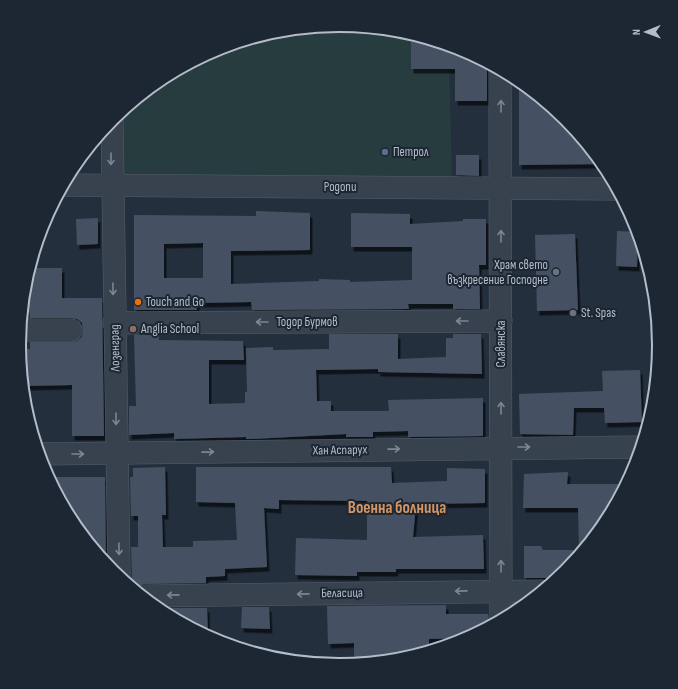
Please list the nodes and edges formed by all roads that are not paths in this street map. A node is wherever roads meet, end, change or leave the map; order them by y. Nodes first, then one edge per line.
1 (500, 76) edge
2 (112, 130) edge
3 (70, 185) edge
4 (111, 186) junction
5 (501, 188) junction
6 (611, 190) edge
7 (501, 321) junction
8 (114, 323) junction
9 (27, 330) edge
10 (71, 330) dead end
11 (501, 447) junction
12 (634, 447) edge
13 (117, 453) junction
14 (46, 454) edge
15 (119, 567) edge
16 (500, 591) junction
17 (532, 591) edge
18 (152, 596) edge
19 (501, 612) edge

5 -> 1 street, Славянска
2 -> 4 street, Лозенград
3 - 4 street, Родопи
4 - 5 street, Родопи
4 -> 8 street, Лозенград
5 - 6 street, Родопи
7 -> 5 street, Славянска
7 -> 8 street, Тодор Бурмов
11 -> 7 street, Славянска
8 -> 13 street, Лозенград
9 - 10 street
11 -> 12 street, Хан Аспарух
13 -> 11 street, Хан Аспарух
16 -> 11 street, Славянска
14 -> 13 street, Хан Аспарух
13 -> 15 street, Лозенград
16 - 17 street, Беласица
16 -> 18 street, Беласица
16 - 19 street, Славянска

